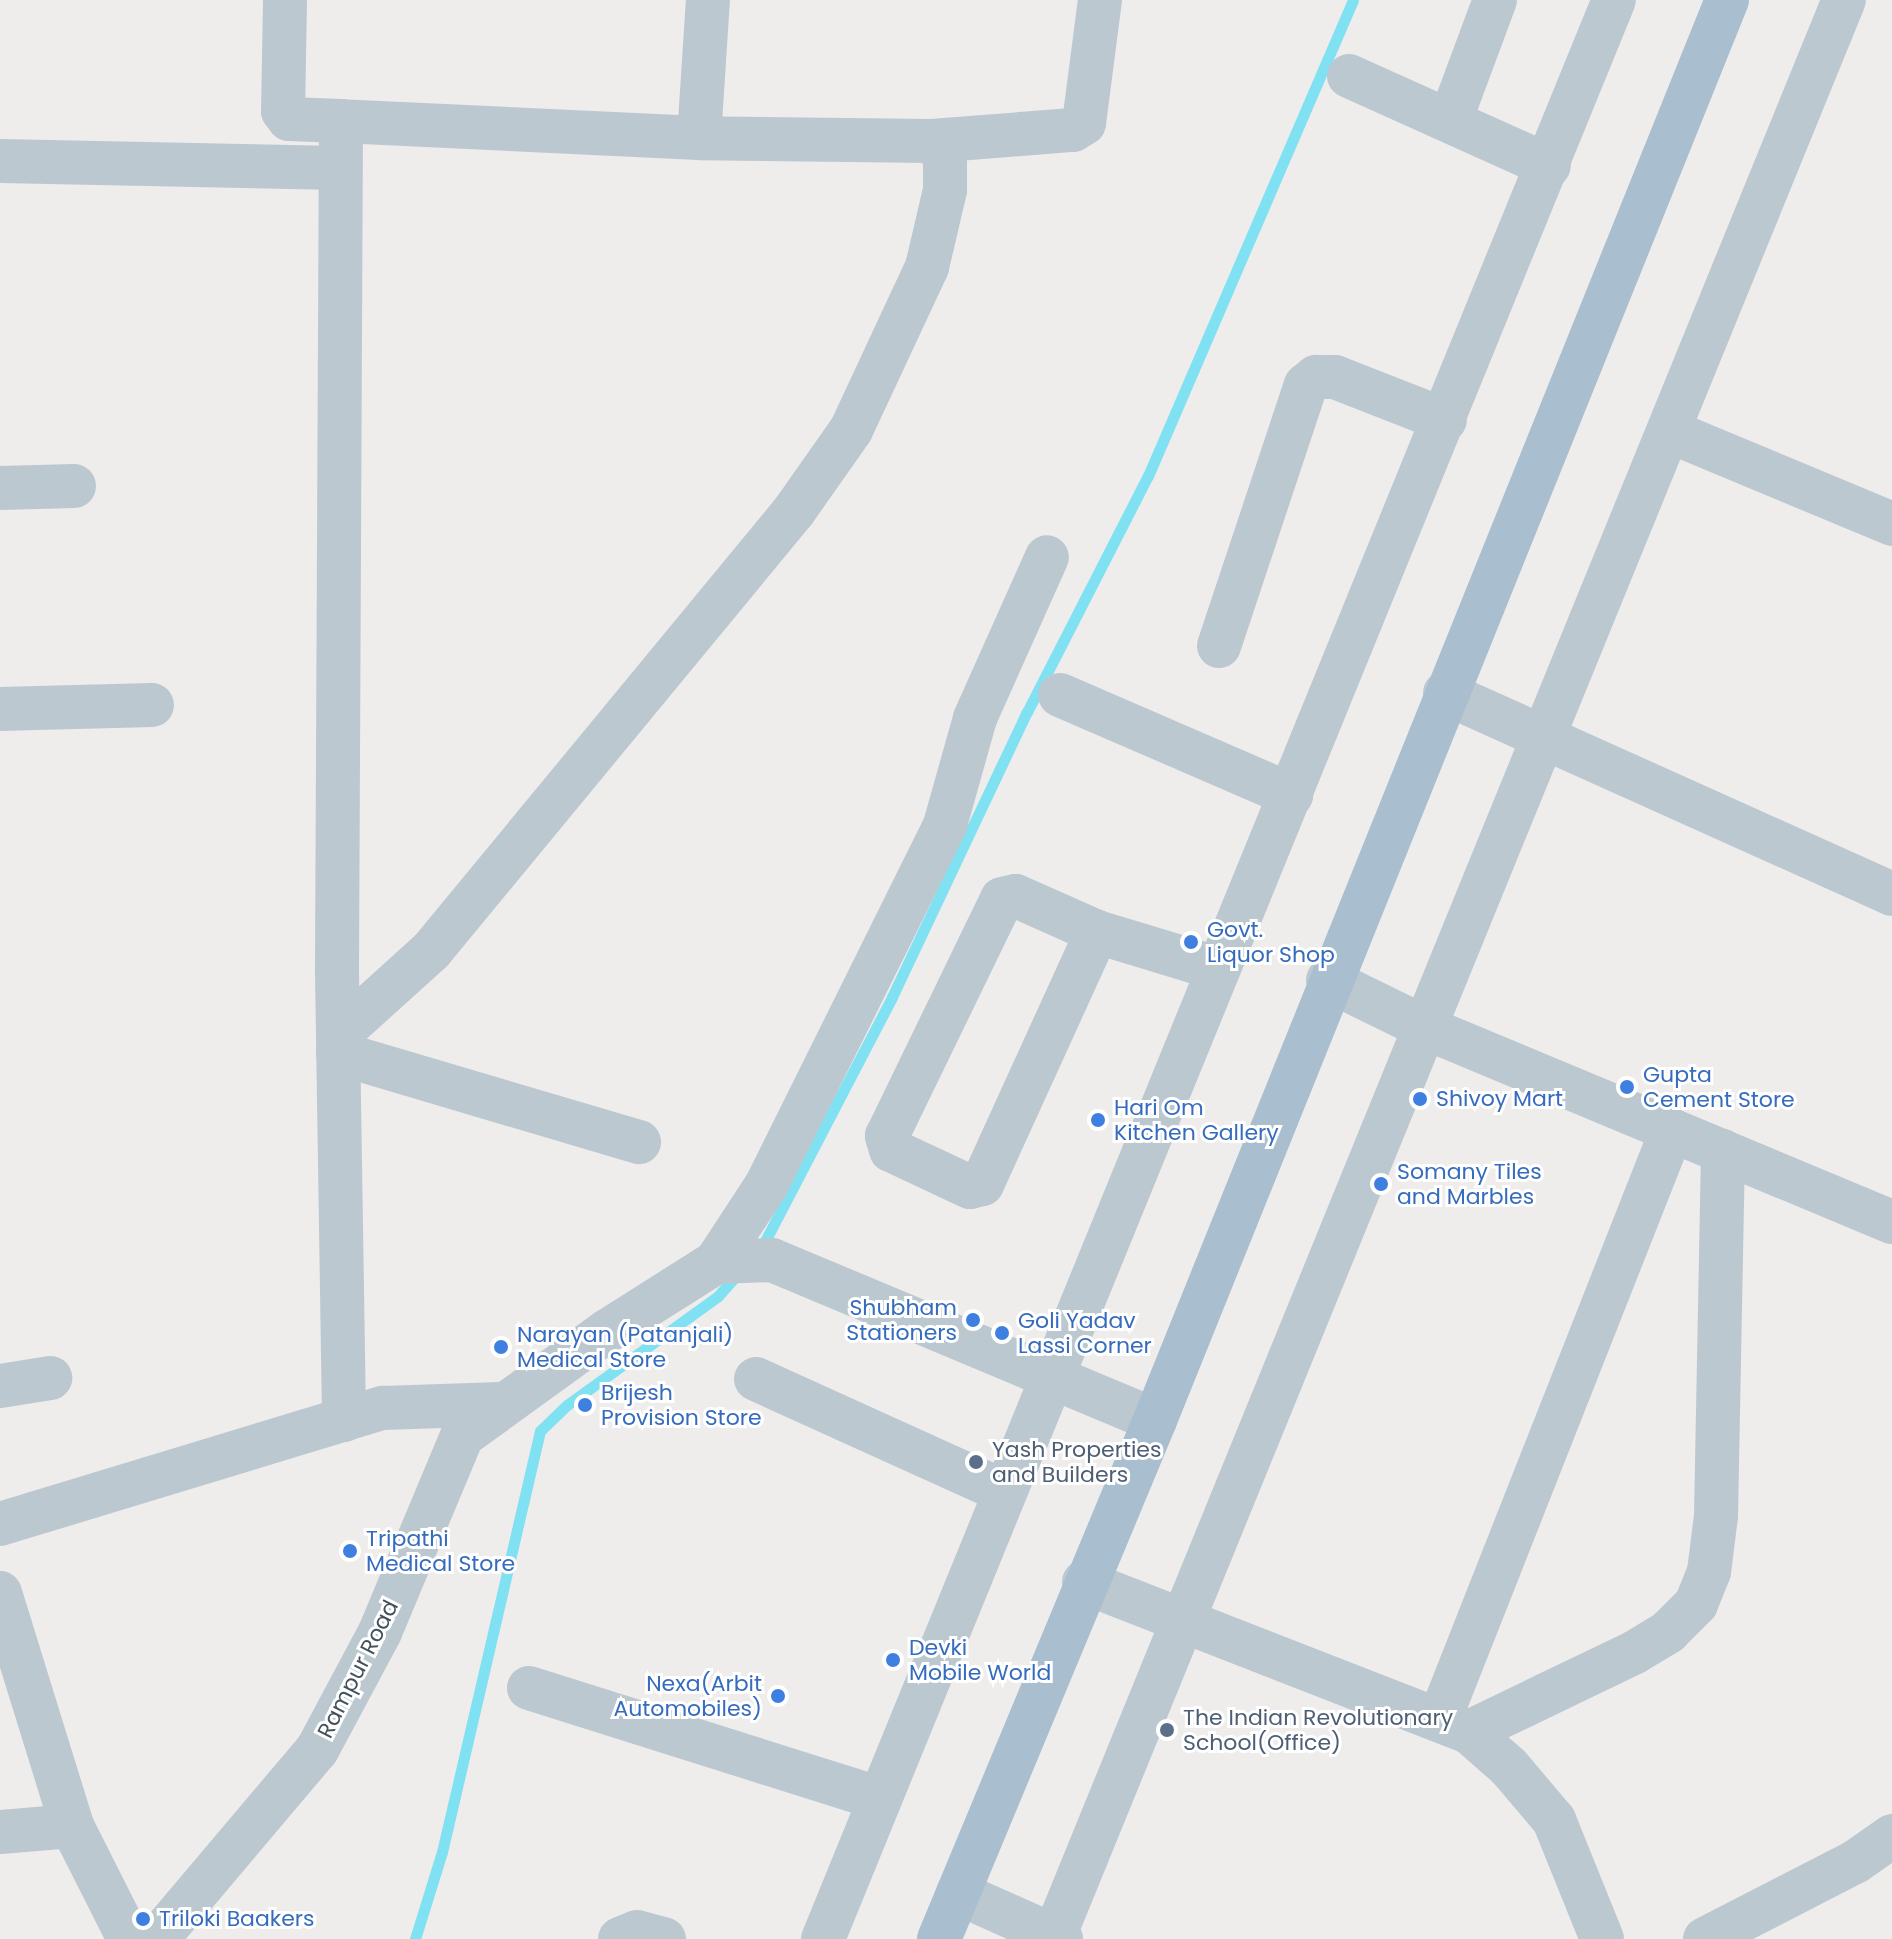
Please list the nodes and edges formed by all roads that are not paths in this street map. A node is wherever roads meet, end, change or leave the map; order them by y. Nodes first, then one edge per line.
1 (285, 0) edge
2 (708, 0) edge
3 (1100, 0) edge
4 (1495, 0) edge
5 (1614, 0) edge
6 (1727, 0) edge
7 (1844, 0) edge
8 (1349, 76) dead end
9 (341, 121) junction
10 (1450, 121) junction
11 (699, 138) junction
12 (932, 141) junction
13 (0, 161) edge
14 (1549, 166) junction
15 (338, 168) junction
16 (1445, 420) junction
17 (1669, 431) junction
18 (74, 486) dead end
19 (0, 488) edge
20 (1892, 524) edge
21 (1047, 557) dead end
22 (1219, 646) dead end
23 (1445, 693) junction
24 (1060, 695) dead end
25 (152, 705) dead end
26 (0, 709) edge
27 (1543, 740) junction
28 (1291, 795) junction
29 (1892, 894) edge
30 (1097, 932) junction
31 (1219, 969) junction
32 (1328, 980) junction
33 (1426, 1028) junction
34 (338, 1044) junction
35 (1672, 1130) junction
36 (639, 1142) dead end
37 (1723, 1151) junction
38 (1892, 1222) edge
39 (739, 1260) junction
40 (1052, 1377) junction
41 (50, 1378) dead end
42 (756, 1379) dead end
43 (0, 1386) edge
44 (501, 1404) junction
45 (344, 1420) junction
46 (1155, 1420) junction
47 (1005, 1492) junction
48 (0, 1524) edge
49 (1084, 1582) junction
50 (0, 1593) edge
51 (1182, 1623) junction
52 (529, 1688) dead end
53 (1454, 1725) junction
54 (877, 1798) junction
55 (72, 1826) junction
56 (0, 1832) edge
57 (1892, 1836) edge
58 (958, 1893) junction
59 (1056, 1938) edge
60 (129, 1939) edge
61 (157, 1939) edge
62 (620, 1939) edge
63 (664, 1939) edge
64 (823, 1939) edge
65 (939, 1939) edge
66 (1602, 1939) edge
67 (1705, 1939) edge

1 - 9 street
2 - 11 street
3 - 12 street
4 - 10 street
5 - 14 street
6 - 23 main road
7 - 17 street
8 - 10 street
9 - 11 street
9 - 15 street
10 - 14 street
11 - 12 street
12 - 34 street
13 - 15 street
14 - 16 street
15 - 34 street
16 - 22 street
16 - 28 street
17 - 20 street
17 - 27 street
18 - 19 street
21 - 39 street
23 - 27 street
23 - 32 main road
24 - 28 street
25 - 26 street
27 - 29 street
27 - 33 street
28 - 31 street
30 - 30 street
30 - 31 street
31 - 40 street
32 - 33 street
32 - 46 main road
33 - 35 street
33 - 51 street
34 - 36 street
34 - 45 street
35 - 37 street
35 - 53 street
37 - 38 street
37 - 53 street
39 - 40 street
39 - 44 street, Rampur Road
40 - 46 street
40 - 47 street
41 - 43 street
42 - 47 street
44 - 45 street
44 - 61 street, Rampur Road
45 - 48 street
46 - 49 main road
47 - 54 street
49 - 51 street
49 - 58 main road
50 - 55 street
51 - 53 street
51 - 59 street
52 - 54 street
53 - 66 street
54 - 64 street
55 - 56 street
55 - 60 street
57 - 67 street
58 - 59 street
58 - 65 main road
62 - 63 street

